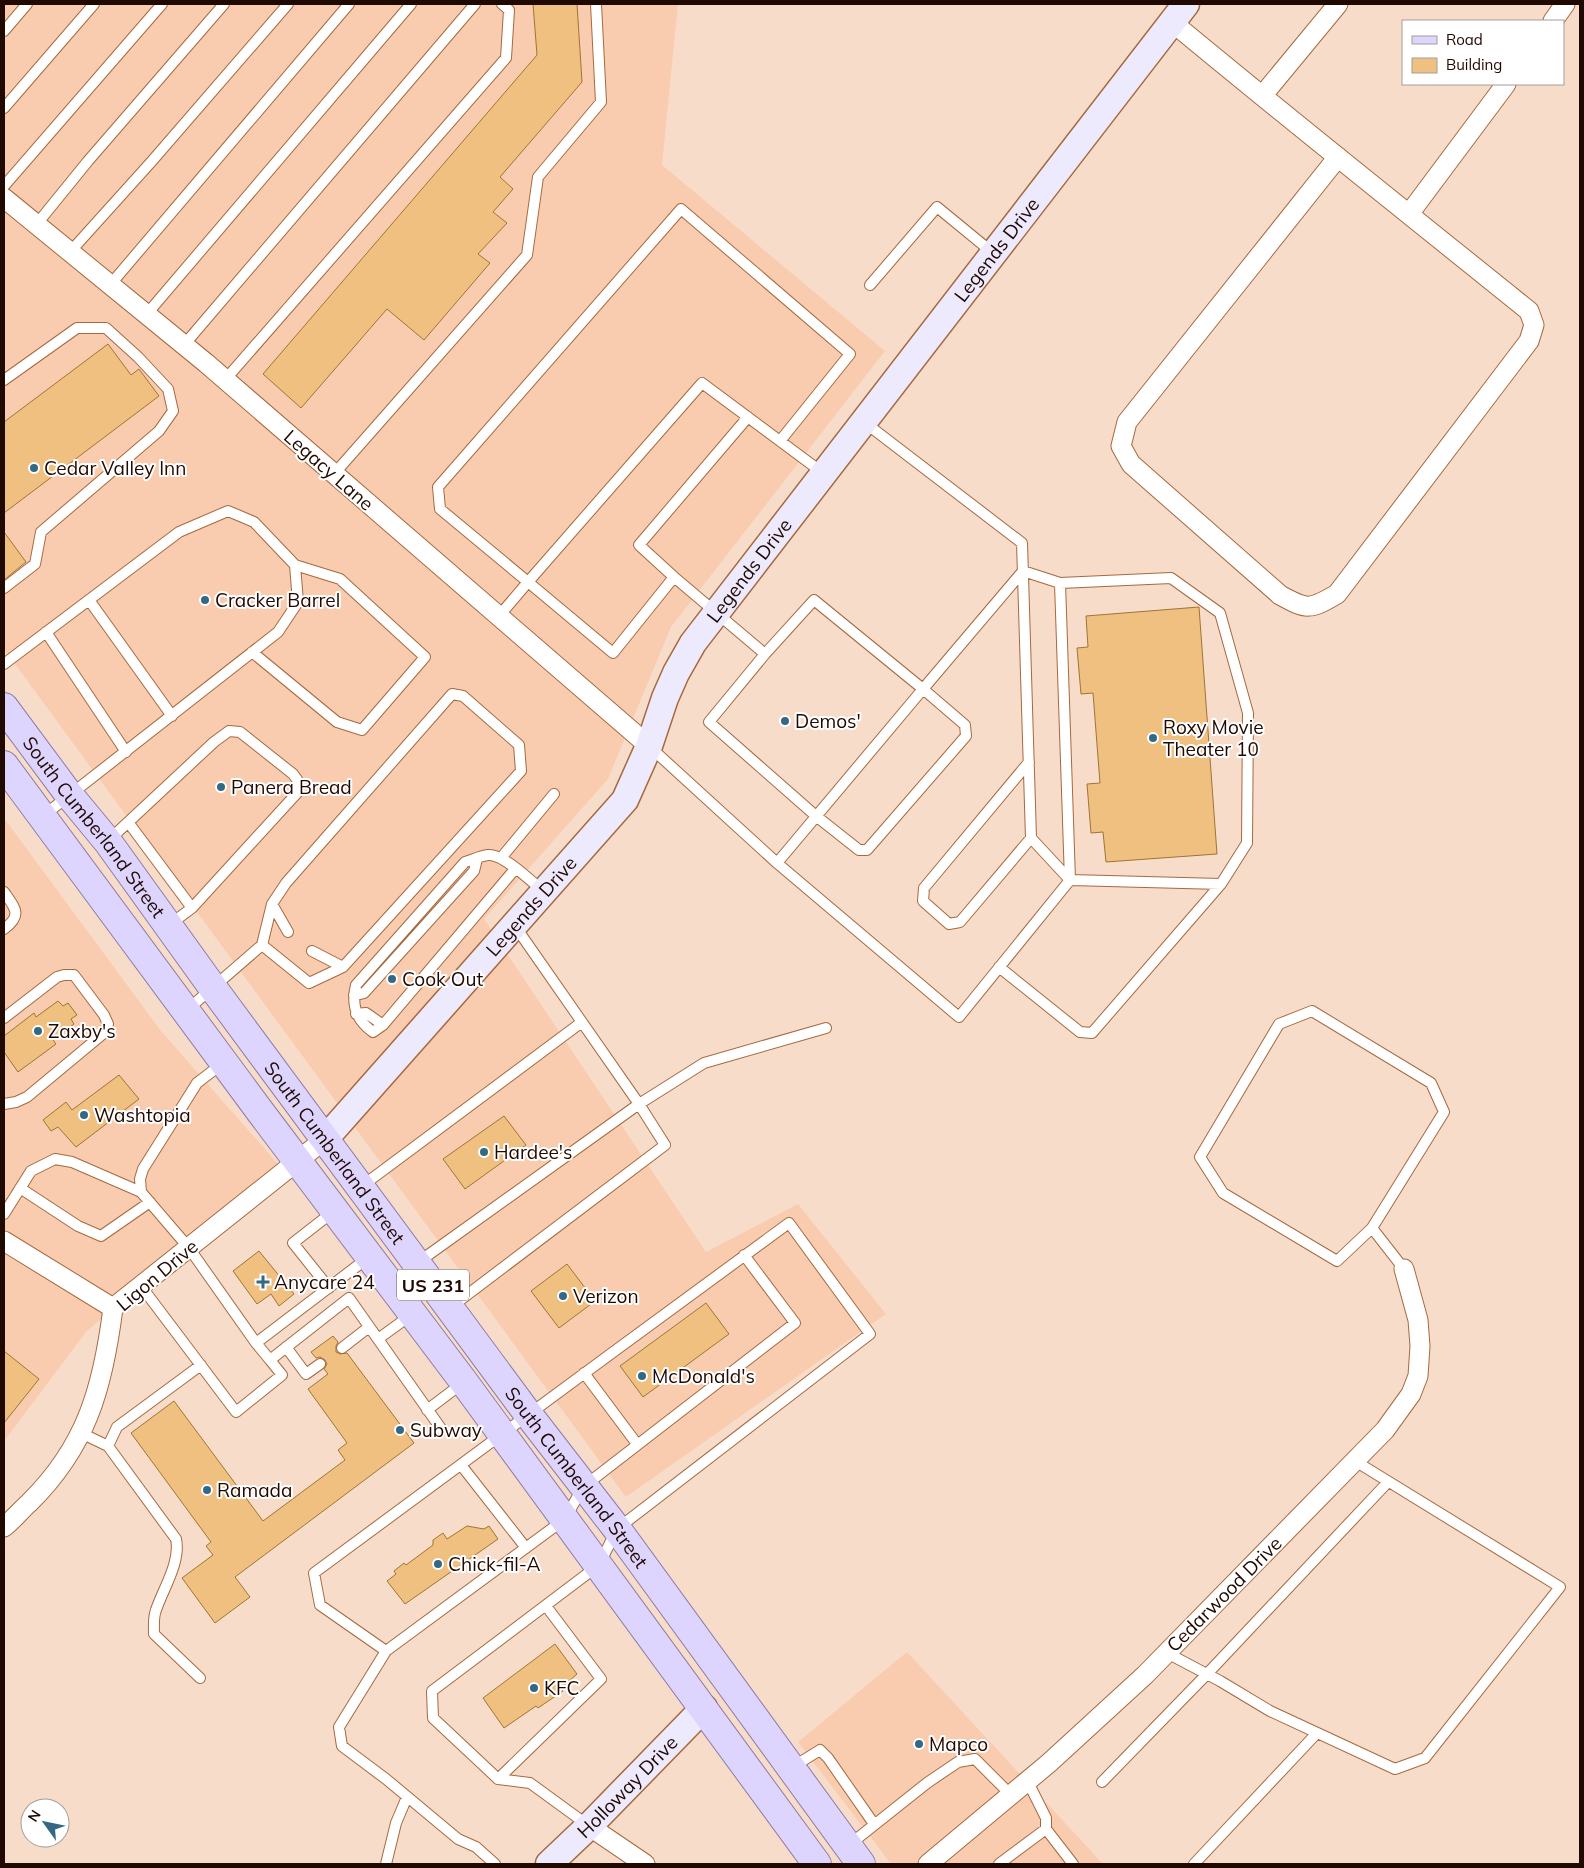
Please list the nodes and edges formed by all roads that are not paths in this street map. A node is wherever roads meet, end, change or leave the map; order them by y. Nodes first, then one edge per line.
1 (27, 4) edge
2 (94, 4) edge
3 (162, 4) edge
4 (224, 4) edge
5 (288, 4) edge
6 (349, 4) edge
7 (412, 4) edge
8 (475, 4) edge
9 (502, 4) edge
10 (596, 4) edge
11 (1338, 4) edge
12 (1566, 4) edge
13 (1179, 13) edge
14 (1553, 20) edge
15 (4, 31) edge
16 (1505, 85) edge
17 (1262, 96) junction
18 (4, 108) edge
19 (1338, 157) junction
20 (4, 186) edge
21 (4, 198) edge
22 (1409, 214) junction
23 (36, 225) junction
24 (70, 252) junction
25 (993, 254) junction
26 (110, 285) junction
27 (870, 285) dead end
28 (146, 314) junction
29 (184, 345) junction
30 (4, 380) edge
31 (225, 380) junction
32 (748, 417) junction
33 (864, 422) junction
34 (780, 441) junction
35 (824, 473) junction
36 (334, 474) junction
37 (295, 565) junction
38 (1023, 571) junction
39 (674, 577) junction
40 (528, 582) junction
41 (1060, 583) junction
42 (4, 588) edge
43 (89, 600) junction
44 (716, 612) junction
45 (499, 616) junction
46 (46, 632) junction
47 (252, 652) junction
48 (765, 654) junction
49 (4, 664) edge
50 (923, 688) junction
51 (4, 707) edge
52 (172, 716) junction
53 (649, 746) junction
54 (126, 752) junction
55 (1029, 762) junction
56 (4, 765) edge
57 (554, 794) dead end
58 (70, 796) junction
59 (42, 816) junction
60 (816, 816) junction
61 (128, 822) junction
62 (1031, 838) junction
63 (108, 842) junction
64 (501, 858) junction
65 (777, 863) junction
66 (515, 869) junction
67 (1070, 880) junction
68 (1221, 884) junction
69 (4, 892) edge
70 (544, 892) junction
71 (272, 904) junction
72 (192, 908) junction
73 (168, 925) junction
74 (515, 925) junction
75 (4, 929) edge
76 (288, 932) dead end
77 (262, 945) junction
78 (312, 951) dead end
79 (343, 967) junction
80 (999, 967) junction
81 (213, 988) junction
82 (185, 1011) junction
83 (4, 1018) edge
84 (582, 1022) junction
85 (826, 1028) dead end
86 (223, 1062) junction
87 (4, 1104) edge
88 (639, 1104) junction
89 (325, 1139) junction
90 (298, 1161) junction
91 (361, 1187) junction
92 (20, 1188) junction
93 (141, 1192) junction
94 (150, 1202) junction
95 (334, 1210) junction
96 (4, 1214) edge
97 (1372, 1228) junction
98 (6, 1247) edge
99 (189, 1248) junction
100 (744, 1255) junction
101 (370, 1256) junction
102 (417, 1263) junction
103 (1404, 1269) joint
104 (141, 1286) junction
105 (329, 1288) junction
106 (113, 1308) junction
107 (450, 1308) junction
108 (413, 1313) junction
109 (369, 1327) junction
110 (378, 1339) junction
111 (256, 1343) junction
112 (286, 1347) junction
113 (342, 1348) dead end
114 (270, 1360) junction
115 (320, 1364) dead end
116 (201, 1365) junction
117 (584, 1373) junction
118 (464, 1382) junction
119 (427, 1410) junction
120 (528, 1414) junction
121 (442, 1430) dead end
122 (81, 1433) junction
123 (502, 1434) junction
124 (637, 1444) junction
125 (108, 1446) junction
126 (1355, 1461) junction
127 (461, 1465) junction
128 (1388, 1482) junction
129 (583, 1488) junction
130 (565, 1518) junction
131 (4, 1527) edge
132 (616, 1529) junction
133 (526, 1548) junction
134 (599, 1565) junction
135 (546, 1606) junction
136 (386, 1651) junction
137 (1166, 1653) junction
138 (1207, 1674) junction
139 (200, 1678) dead end
140 (704, 1708) junction
141 (1317, 1733) junction
142 (790, 1768) junction
143 (498, 1779) junction
144 (1028, 1782) junction
145 (1102, 1782) dead end
146 (1011, 1796) junction
147 (407, 1797) junction
148 (874, 1824) junction
149 (589, 1826) junction
150 (1046, 1829) junction
151 (855, 1855) edge
152 (386, 1864) edge
153 (495, 1864) edge
154 (549, 1864) edge
155 (645, 1864) edge
156 (817, 1864) edge
157 (928, 1864) edge
158 (999, 1864) edge
159 (1073, 1864) edge
160 (1194, 1864) edge

1 - 15 lane
2 - 18 lane
3 - 20 lane
4 - 23 lane
5 - 24 lane
6 - 26 lane
7 - 28 lane
8 - 29 lane
9 - 31 lane
10 - 36 lane
11 - 17 street
12 - 14 street
13 - 17 street
13 - 25 street, Legends Drive
16 - 22 street
17 - 19 street
19 - 22 street
19 - 22 street
21 - 23 street, Legacy Lane
23 - 24 street, Legacy Lane
24 - 26 street, Legacy Lane
25 - 27 lane
25 - 33 street, Legends Drive
26 - 28 street, Legacy Lane
28 - 29 street, Legacy Lane
29 - 31 street, Legacy Lane
30 - 42 lane
31 - 36 street, Legacy Lane
32 - 34 lane
32 - 39 lane
32 - 40 lane
33 - 35 street, Legends Drive
33 - 38 lane
34 - 35 lane
34 - 40 lane
35 - 44 street, Legends Drive
36 - 45 street, Legacy Lane
37 - 43 lane
37 - 47 lane
37 - 47 lane
38 - 41 lane
38 - 50 lane
38 - 55 lane
39 - 40 lane
39 - 44 lane
40 - 45 lane
41 - 67 lane
41 - 68 lane
43 - 46 lane
43 - 52 lane
44 - 48 lane
44 - 53 street, Legends Drive
45 - 53 street, Legacy Lane
46 - 49 lane
46 - 54 lane
47 - 52 lane
48 - 50 lane
48 - 60 lane
50 - 60 lane
50 - 60 lane
51 - 58 main road, South Cumberland Street / US 231
52 - 54 lane
53 - 65 lane
53 - 70 street, Legends Drive
54 - 58 lane
55 - 62 lane
55 - 62 lane
56 - 59 main road, South Cumberland Street / US 231
57 - 64 lane
58 - 59 lane
58 - 63 main road, South Cumberland Street / US 231
59 - 82 main road, South Cumberland Street / US 231
60 - 65 lane
61 - 63 lane
61 - 72 lane
61 - 72 lane
62 - 67 lane
63 - 73 main road, South Cumberland Street / US 231
64 - 66 lane
64 - 66 lane
65 - 80 lane
66 - 70 lane
67 - 68 lane
67 - 80 lane
68 - 80 lane
69 - 75 lane
70 - 74 street, Legends Drive
71 - 76 lane
71 - 77 lane
71 - 79 lane
72 - 73 lane
73 - 81 main road, South Cumberland Street / US 231
74 - 84 lane
74 - 89 street, Legends Drive
77 - 79 lane
77 - 81 lane
78 - 79 lane
81 - 82 lane
81 - 89 main road, South Cumberland Street / US 231
82 - 86 main road, South Cumberland Street / US 231
83 - 87 lane
84 - 88 lane
84 - 91 lane
85 - 88 lane
86 - 90 main road, South Cumberland Street / US 231
86 - 93 lane
88 - 102 lane
88 - 107 lane
89 - 90 street, Ligon Drive
89 - 91 main road, South Cumberland Street / US 231
90 - 95 main road, South Cumberland Street / US 231
90 - 99 street, Ligon Drive
91 - 102 main road, South Cumberland Street / US 231
92 - 93 lane
92 - 94 lane
92 - 96 lane
93 - 94 lane
94 - 99 lane
95 - 101 main road, South Cumberland Street / US 231
95 - 105 lane
97 - 97 lane
97 - 103 lane
98 - 106 street
99 - 104 street, Ligon Drive
99 - 111 lane
100 - 117 lane
100 - 124 lane
100 - 132 lane
101 - 105 lane
101 - 108 main road, South Cumberland Street / US 231
102 - 107 main road, South Cumberland Street / US 231
103 - 126 street, Cedarwood Drive
104 - 106 street, Ligon Drive
104 - 116 lane
105 - 111 lane
106 - 122 street, Ligon Drive
107 - 120 main road, South Cumberland Street / US 231
108 - 110 lane
108 - 118 main road, South Cumberland Street / US 231
109 - 110 lane
109 - 112 lane
109 - 113 lane
110 - 119 lane
111 - 114 lane
112 - 114 lane
112 - 115 lane
114 - 116 lane
116 - 125 lane
117 - 120 lane
117 - 124 lane
118 - 119 lane
118 - 123 main road, South Cumberland Street / US 231
119 - 121 lane
120 - 123 lane
120 - 129 main road, South Cumberland Street / US 231
122 - 125 lane
122 - 131 street, Ligon Drive
123 - 127 lane
123 - 130 main road, South Cumberland Street / US 231
124 - 129 lane
125 - 139 lane
126 - 128 lane
126 - 137 street, Cedarwood Drive
127 - 133 lane
127 - 136 lane
128 - 138 lane
128 - 141 lane
129 - 130 lane
129 - 132 main road, South Cumberland Street / US 231
130 - 133 lane
130 - 134 main road, South Cumberland Street / US 231
132 - 134 lane
132 - 142 main road, South Cumberland Street / US 231
133 - 136 lane
134 - 135 lane
134 - 140 main road, South Cumberland Street / US 231
135 - 143 lane
135 - 143 lane
136 - 147 lane
137 - 138 lane
137 - 144 street, Cedarwood Drive
138 - 141 lane
138 - 145 lane
140 - 149 street, Holloway Drive
140 - 156 main road, South Cumberland Street / US 231
141 - 160 lane
142 - 148 lane
142 - 151 main road, South Cumberland Street / US 231
143 - 149 lane
144 - 146 street, Cedarwood Drive
144 - 150 lane
146 - 148 lane
146 - 157 street, Cedarwood Drive
147 - 152 lane
147 - 153 lane
148 - 151 lane
149 - 154 street, Holloway Drive
149 - 155 street
150 - 158 lane
150 - 159 lane

